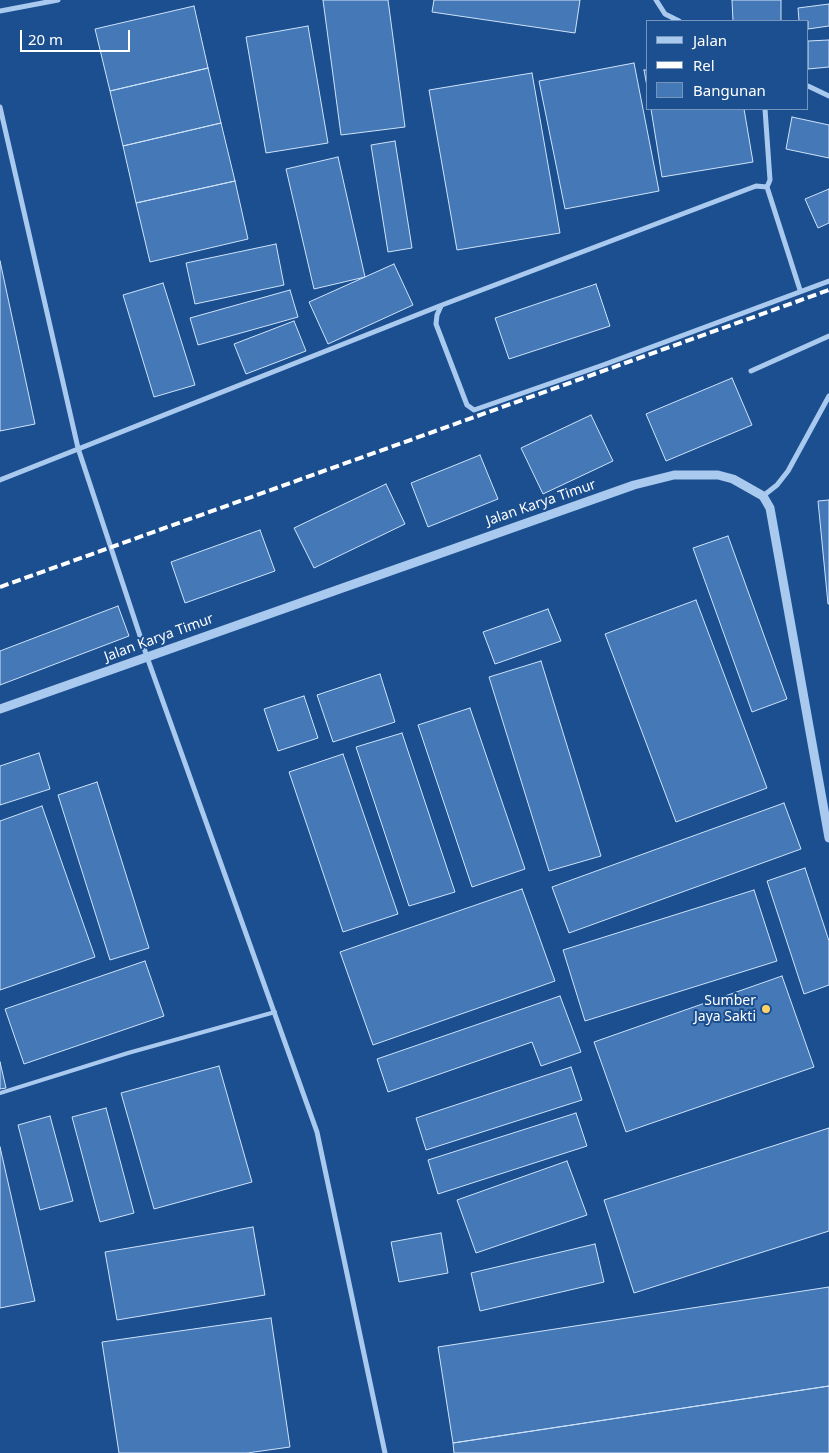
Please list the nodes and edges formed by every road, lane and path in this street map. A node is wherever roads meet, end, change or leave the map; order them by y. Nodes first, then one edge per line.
1 (58, 0) edge
2 (656, 0) edge
3 (0, 11) edge
4 (677, 20) edge
5 (809, 86) edge
6 (829, 96) edge
7 (0, 107) edge
8 (765, 110) edge
9 (767, 187) junction
10 (829, 281) edge
11 (800, 290) junction
12 (442, 305) junction
13 (829, 336) edge
14 (751, 371) dead end
15 (829, 396) edge
16 (78, 448) junction
17 (0, 480) edge
18 (763, 496) junction
19 (147, 657) junction
20 (0, 709) edge
21 (829, 838) edge
22 (276, 1012) junction
23 (0, 1093) edge
24 (385, 1453) edge

1 - 3 street
2 - 4 street
5 - 6 street
7 - 16 street
8 - 9 street
9 - 11 street
9 - 12 street
10 - 11 street
11 - 12 street
12 - 16 street
13 - 14 street
15 - 18 street
16 - 17 street
16 - 19 street
18 - 19 street, Jalan Karya Timur
18 - 21 street
19 - 20 street, Jalan Karya Timur
19 - 22 street
22 - 23 lane
22 - 24 street

